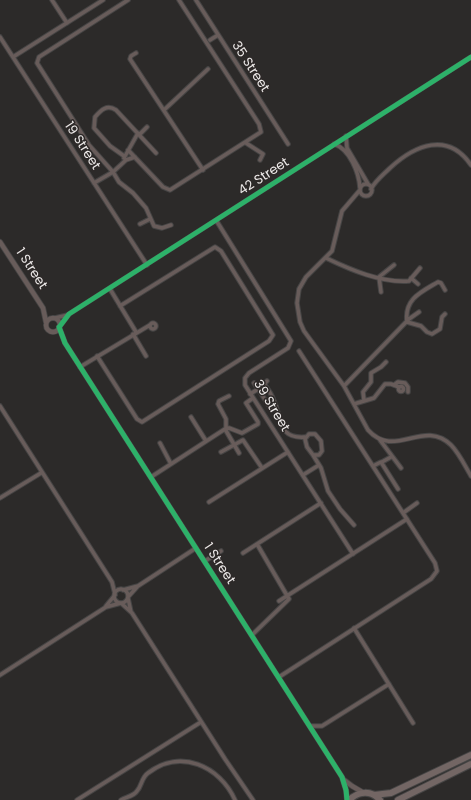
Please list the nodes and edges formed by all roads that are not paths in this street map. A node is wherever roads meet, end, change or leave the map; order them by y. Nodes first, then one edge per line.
1 (52, 0) edge
2 (103, 0) edge
3 (128, 0) edge
4 (179, 0) edge
5 (196, 0) edge
6 (67, 23) junction
7 (218, 35) junction
8 (0, 37) edge
9 (208, 41) junction
10 (136, 53) dead end
11 (13, 57) junction
12 (471, 57) edge
13 (208, 69) dead end
14 (164, 110) junction
15 (147, 127) dead end
16 (138, 134) junction
17 (346, 136) junction
18 (246, 143) junction
19 (288, 144) dead end
20 (334, 144) junction
21 (128, 150) junction
22 (156, 153) dead end
23 (124, 156) junction
24 (135, 157) junction
25 (260, 160) dead end
26 (124, 162) junction
27 (471, 165) edge
28 (203, 170) junction
29 (112, 172) junction
30 (376, 182) junction
31 (94, 183) junction
32 (368, 184) junction
33 (360, 189) junction
34 (372, 189) junction
35 (362, 194) junction
36 (354, 197) junction
37 (150, 219) junction
38 (216, 220) junction
39 (140, 224) dead end
40 (170, 225) dead end
41 (0, 242) edge
42 (326, 258) junction
43 (147, 265) junction
44 (394, 265) dead end
45 (420, 268) dead end
46 (379, 277) junction
47 (411, 278) junction
48 (418, 284) dead end
49 (110, 289) junction
50 (445, 290) dead end
51 (381, 292) dead end
52 (120, 306) junction
53 (43, 308) junction
54 (419, 312) dead end
55 (69, 314) junction
56 (445, 314) dead end
57 (54, 318) junction
58 (46, 322) junction
59 (407, 322) junction
60 (150, 325) dead end
61 (59, 327) junction
62 (53, 332) junction
63 (135, 333) junction
64 (65, 343) junction
65 (299, 351) dead end
66 (97, 356) junction
67 (146, 356) dead end
68 (386, 362) dead end
69 (80, 367) junction
70 (254, 383) dead end
71 (394, 385) junction
72 (344, 386) junction
73 (258, 389) junction
74 (250, 394) junction
75 (229, 396) dead end
76 (253, 398) junction
77 (364, 400) junction
78 (354, 404) junction
79 (0, 406) edge
80 (272, 410) dead end
81 (191, 417) dead end
82 (225, 429) junction
83 (305, 437) junction
84 (380, 440) junction
85 (206, 441) junction
86 (160, 443) dead end
87 (233, 444) junction
88 (221, 452) dead end
89 (288, 452) junction
90 (239, 453) dead end
91 (322, 453) junction
92 (313, 455) junction
93 (391, 456) junction
94 (382, 462) junction
95 (171, 464) junction
96 (319, 465) junction
97 (373, 466) junction
98 (262, 468) junction
99 (401, 468) dead end
100 (41, 472) junction
101 (303, 475) junction
102 (471, 476) edge
103 (151, 477) junction
104 (398, 489) dead end
105 (0, 498) edge
106 (209, 502) dead end
107 (321, 502) junction
108 (417, 503) dead end
109 (403, 513) junction
110 (407, 519) junction
111 (354, 525) dead end
112 (257, 544) junction
113 (196, 548) junction
114 (220, 551) dead end
115 (243, 553) dead end
116 (354, 554) junction
117 (205, 561) junction
118 (112, 582) junction
119 (138, 586) junction
120 (123, 590) junction
121 (115, 595) junction
122 (289, 595) junction
123 (128, 598) junction
124 (279, 602) dead end
125 (121, 603) junction
126 (106, 607) junction
127 (132, 613) junction
128 (354, 628) junction
129 (252, 635) junction
130 (0, 675) edge
131 (279, 677) junction
132 (389, 684) junction
133 (201, 722) junction
134 (413, 723) dead end
135 (310, 726) junction
136 (471, 755) edge
137 (471, 764) edge
138 (342, 777) junction
139 (364, 793) junction
140 (374, 795) junction
141 (77, 800) edge
142 (121, 800) edge
143 (235, 800) edge
144 (254, 800) edge
145 (348, 800) edge
146 (380, 800) edge
147 (398, 800) edge

1 - 6 street
2 - 6 street
3 - 29 street
4 - 9 street
5 - 7 street, 35 Street
6 - 11 street
7 - 9 street
7 - 19 street, 35 Street
8 - 11 street, 19 Street
9 - 18 street
10 - 14 street
11 - 31 street, 19 Street
12 - 17 street, 42 Street
13 - 14 street
14 - 28 street
15 - 16 street
16 - 21 street
16 - 22 street
16 - 23 street
17 - 20 street, 42 Street
17 - 32 street
18 - 25 street
18 - 28 street
20 - 33 street
20 - 38 street, 42 Street
21 - 23 street
21 - 24 street
23 - 26 street
24 - 26 street
24 - 28 street
26 - 29 street
27 - 30 street
29 - 31 street
29 - 37 street
30 - 32 street
30 - 34 street
31 - 43 street, 19 Street
32 - 33 street
32 - 34 street
33 - 35 street
33 - 36 street
34 - 35 street
35 - 36 street
36 - 42 street
37 - 39 street
37 - 40 street
38 - 43 street, 42 Street
38 - 74 street, 39 Street
41 - 53 street, 1 Street
42 - 46 street
42 - 72 street
43 - 49 street, 42 Street
44 - 46 street
45 - 47 street
46 - 47 street
46 - 51 street
47 - 48 street
49 - 52 street
49 - 55 street, 42 Street
50 - 59 street
52 - 63 street
52 - 66 street
53 - 57 street, 1 Street
53 - 58 street, 1 Street
54 - 59 street
55 - 57 street, 42 Street
55 - 61 street, 42 Street
56 - 59 street
57 - 58 street
57 - 61 street
58 - 62 street
59 - 72 street
60 - 63 street
61 - 62 street
61 - 64 street, 1 Street
62 - 64 street, 1 Street
63 - 66 street
63 - 67 street
64 - 69 street, 1 Street
65 - 97 street
66 - 69 street
68 - 77 street
69 - 103 street, 1 Street
70 - 73 street
71 - 71 street
71 - 77 street
72 - 78 street
73 - 74 street
73 - 80 street
73 - 83 street
74 - 76 street, 39 Street
75 - 82 street
76 - 82 street
76 - 89 street, 39 Street
77 - 78 street
78 - 84 street
79 - 100 street
81 - 85 street
82 - 85 street
82 - 87 street
83 - 91 street
83 - 92 street
84 - 93 street
84 - 102 street
85 - 95 street
86 - 95 street
87 - 88 street
87 - 90 street
87 - 98 street
89 - 98 street
89 - 101 street, 39 Street
91 - 92 street
91 - 96 street
92 - 96 street
93 - 94 street
93 - 99 street
94 - 97 street
94 - 104 street
95 - 103 street
96 - 101 street
96 - 111 street
97 - 109 street
98 - 106 street
100 - 105 street
100 - 118 street
101 - 107 street, 39 Street
103 - 113 street, 1 Street
107 - 112 street
107 - 116 street, 39 Street
108 - 109 street
109 - 110 street
110 - 116 street
110 - 128 street
112 - 115 street
112 - 122 street
113 - 117 street, 1 Street
113 - 119 street
114 - 117 street
116 - 122 street
117 - 129 street, 1 Street
118 - 120 street
118 - 121 street
119 - 120 street
119 - 123 street
120 - 121 street
120 - 123 street
121 - 125 street
121 - 126 street
122 - 124 street
122 - 129 street
123 - 125 street
123 - 127 street
125 - 126 street
125 - 127 street
126 - 130 street
127 - 133 street
128 - 131 street
128 - 132 street
129 - 131 street, 1 Street
131 - 135 street, 1 Street
132 - 134 street
132 - 135 street
133 - 141 street
133 - 144 street
135 - 138 street, 1 Street
136 - 140 main road
137 - 147 main road
138 - 139 street, 1 Street
138 - 145 street, 1 Street
139 - 140 main road
139 - 145 main road
140 - 146 main road
142 - 143 street

